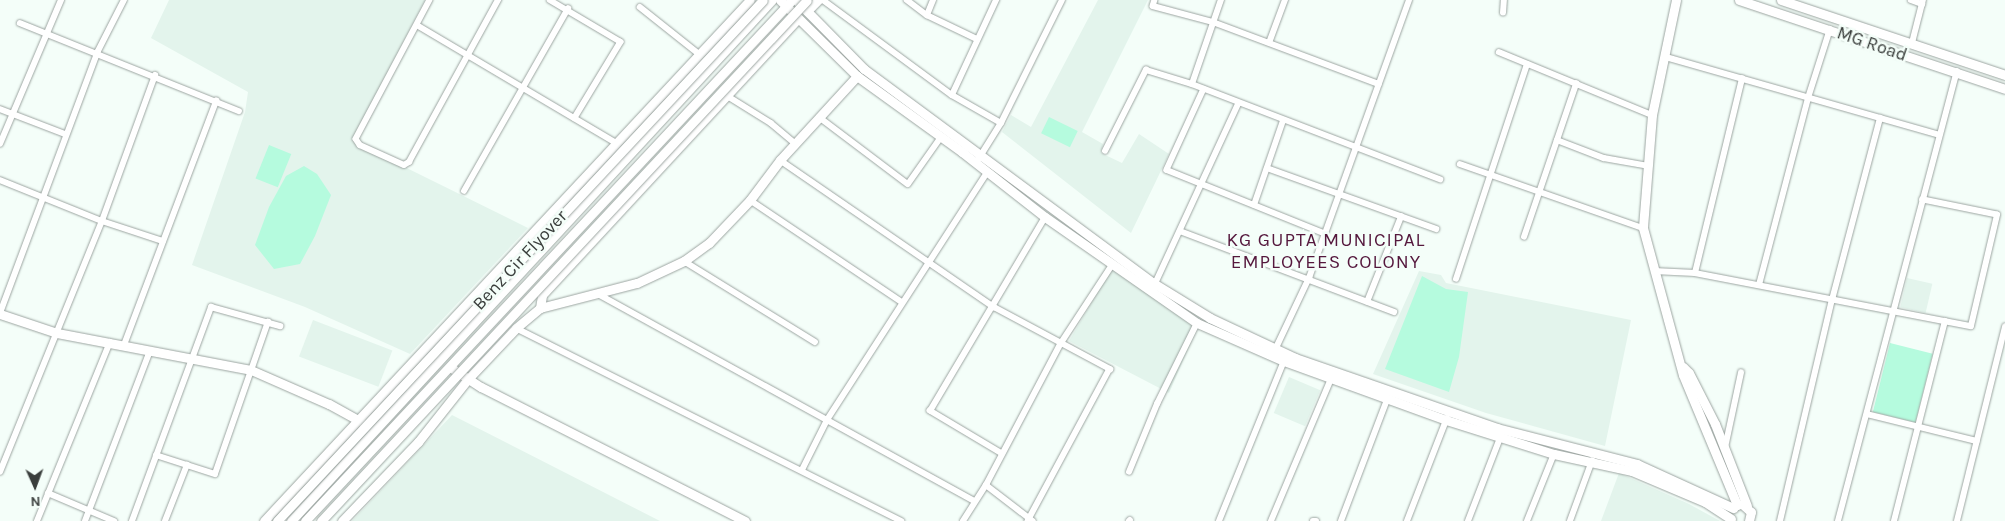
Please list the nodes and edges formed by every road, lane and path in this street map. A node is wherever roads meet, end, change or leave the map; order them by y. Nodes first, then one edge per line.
1 (61, 0) edge
2 (124, 0) edge
3 (430, 0) edge
4 (498, 0) edge
5 (550, 0) edge
6 (750, 0) edge
7 (763, 0) edge
8 (772, 0) edge
9 (796, 0) edge
10 (807, 0) edge
11 (818, 0) edge
12 (823, 0) edge
13 (907, 0) edge
14 (933, 0) edge
15 (996, 0) edge
16 (1062, 0) edge
17 (1155, 0) edge
18 (1221, 0) edge
19 (1286, 0) edge
20 (1409, 0) edge
21 (1504, 0) edge
22 (1676, 0) edge
23 (1739, 0) edge
24 (1781, 0) edge
25 (1911, 0) edge
26 (785, 2) edge
27 (1923, 2) edge
28 (640, 7) dead end
29 (568, 9) junction
30 (807, 11) junction
31 (1503, 12) dead end
32 (1778, 13) junction
33 (926, 15) junction
34 (798, 19) junction
35 (1213, 22) junction
36 (20, 23) dead end
37 (417, 25) junction
38 (1830, 29) junction
39 (45, 33) junction
40 (977, 39) junction
41 (1269, 43) junction
42 (1912, 43) junction
43 (97, 52) junction
44 (1499, 52) dead end
45 (700, 54) junction
46 (469, 57) junction
47 (1666, 57) junction
48 (1527, 64) junction
49 (1957, 72) junction
50 (155, 75) junction
51 (2005, 75) edge
52 (857, 76) junction
53 (1742, 79) junction
54 (1192, 84) junction
55 (1379, 84) junction
56 (1576, 84) junction
57 (522, 86) junction
58 (1204, 89) junction
59 (2005, 89) edge
60 (726, 95) junction
61 (952, 95) junction
62 (1808, 98) junction
63 (216, 101) junction
64 (1238, 104) junction
65 (0, 109) edge
66 (239, 111) dead end
67 (12, 114) junction
68 (1652, 115) junction
69 (819, 117) junction
70 (576, 118) junction
71 (1880, 118) junction
72 (1284, 121) junction
73 (1001, 123) junction
74 (65, 134) junction
75 (1939, 135) junction
76 (940, 137) junction
77 (1557, 140) junction
78 (615, 142) junction
79 (795, 143) junction
80 (0, 144) edge
81 (1356, 148) junction
82 (1105, 151) dead end
83 (978, 159) junction
84 (780, 160) junction
85 (1460, 164) dead end
86 (1649, 166) junction
87 (1267, 168) junction
88 (988, 173) junction
89 (1491, 175) junction
90 (1440, 179) dead end
91 (0, 180) edge
92 (1202, 184) junction
93 (464, 191) dead end
94 (1539, 192) junction
95 (1339, 194) junction
96 (41, 197) junction
97 (750, 200) junction
98 (1923, 200) junction
99 (1254, 205) junction
100 (1045, 217) junction
101 (1401, 217) junction
102 (102, 220) junction
103 (1643, 228) junction
104 (1436, 230) dead end
105 (1180, 231) junction
106 (1324, 233) junction
107 (1524, 237) dead end
108 (163, 241) junction
109 (684, 261) junction
110 (928, 262) junction
111 (1112, 265) junction
112 (1654, 271) junction
113 (1695, 273) junction
114 (1309, 278) junction
115 (1456, 279) dead end
116 (1759, 285) junction
117 (1152, 288) junction
118 (598, 294) junction
119 (1832, 300) junction
120 (902, 302) junction
121 (1367, 302) junction
122 (994, 307) junction
123 (540, 308) junction
124 (1895, 311) junction
125 (1394, 312) dead end
126 (0, 314) edge
127 (1945, 321) junction
128 (268, 322) junction
129 (1197, 323) junction
130 (280, 326) dead end
131 (2005, 327) edge
132 (516, 328) junction
133 (57, 333) junction
134 (110, 342) junction
135 (815, 342) dead end
136 (1061, 342) junction
137 (124, 345) junction
138 (150, 351) junction
139 (1274, 353) junction
140 (191, 358) junction
141 (1284, 362) junction
142 (450, 367) junction
143 (1683, 367) junction
144 (251, 370) junction
145 (1741, 373) dead end
146 (468, 379) junction
147 (1331, 379) junction
148 (1387, 400) junction
149 (1867, 414) junction
150 (1447, 416) junction
151 (358, 420) junction
152 (827, 420) junction
153 (1918, 426) junction
154 (375, 429) junction
155 (1500, 438) junction
156 (1977, 441) junction
157 (1725, 448) junction
158 (1002, 454) junction
159 (1554, 454) junction
160 (156, 455) junction
161 (1592, 461) junction
162 (187, 466) junction
163 (802, 470) junction
164 (0, 472) edge
165 (1129, 472) dead end
166 (986, 485) junction
167 (48, 493) junction
168 (975, 501) junction
169 (1735, 506) junction
170 (1747, 506) junction
171 (89, 510) junction
172 (1030, 520) edge
173 (1732, 520) edge
174 (1752, 520) edge
175 (37, 521) edge
176 (85, 521) edge
177 (114, 521) edge
178 (132, 521) edge
179 (165, 521) edge
180 (264, 521) edge
181 (278, 521) edge
182 (291, 521) edge
183 (305, 521) edge
184 (321, 521) edge
185 (342, 521) edge
186 (745, 521) edge
187 (901, 521) edge
188 (963, 521) edge
189 (1219, 521) edge
190 (1271, 521) edge
191 (1341, 521) edge
192 (1406, 521) edge
193 (1468, 521) edge
194 (1526, 521) edge
195 (1570, 521) edge
196 (1780, 521) edge
197 (1838, 521) edge
198 (1894, 521) edge
199 (1957, 521) edge

1 - 39 street
2 - 43 street
3 - 37 street
4 - 46 street
5 - 29 street
6 - 45 street
7 - 181 street, Benz Cir Flyover, bridge
8 - 154 street
9 - 30 street
10 - 184 street, Benz Cir Flyover, bridge
11 - 30 street
12 - 61 street
13 - 33 street
14 - 33 street
15 - 40 street
16 - 73 street
17 - 35 street
18 - 35 street
19 - 41 street
20 - 55 street
21 - 31 street
22 - 47 street
23 - 32 street, MG Road
24 - 32 street
24 - 42 street, MG Road
25 - 27 street
26 - 34 street
26 - 142 street
27 - 42 street
28 - 45 street
29 - 57 street
29 - 70 street
30 - 83 street
32 - 38 street, MG Road
33 - 40 street
34 - 52 street
34 - 60 street
35 - 41 street
35 - 54 street
36 - 39 street
37 - 46 street
37 - 46 street
38 - 49 street, MG Road
38 - 62 street
39 - 43 street
39 - 67 street
40 - 61 street
41 - 55 street
42 - 51 street, MG Road
43 - 50 street
43 - 74 street
44 - 48 street
45 - 78 street
46 - 57 street
47 - 53 street
47 - 68 street
48 - 56 street
48 - 89 street
49 - 59 street, MG Road
49 - 75 street
50 - 63 street
50 - 102 street
52 - 69 street
52 - 76 street
53 - 62 street
53 - 113 street
54 - 58 street
54 - 82 street
55 - 81 street
56 - 68 street
56 - 77 street
57 - 70 street
57 - 93 street
58 - 64 street
58 - 92 street
60 - 79 street
60 - 123 street
61 - 73 street
62 - 71 street
62 - 116 street
63 - 66 street
63 - 108 street
64 - 72 street
64 - 92 street
65 - 67 street
67 - 74 street
67 - 80 street
68 - 86 street
69 - 76 street
69 - 79 street
70 - 78 street
71 - 75 street
71 - 119 street
72 - 81 street
72 - 87 street
73 - 83 street
74 - 96 street
75 - 98 street
76 - 83 street
77 - 86 street
77 - 94 street
78 - 151 street
79 - 84 street
81 - 90 street
81 - 95 street
83 - 88 street
83 - 117 street
84 - 97 street
84 - 110 street
85 - 89 street
86 - 103 street
87 - 95 street
87 - 99 street
88 - 100 street
88 - 110 street
89 - 94 street
89 - 115 street
91 - 96 street
92 - 99 street
92 - 105 street
94 - 103 street
94 - 107 street
95 - 101 street
95 - 106 street
96 - 102 street
96 - 126 street
97 - 109 street
97 - 120 street
98 - 124 street
98 - 127 street
99 - 106 street
100 - 111 street
100 - 122 street
101 - 104 street
101 - 121 street
102 - 108 street
102 - 133 street
103 - 112 street
105 - 114 street
105 - 117 street
106 - 114 street
108 - 137 street
109 - 118 street
109 - 135 street
110 - 120 street
110 - 122 street
111 - 117 street
111 - 136 street
112 - 113 street
112 - 143 street
113 - 116 street
114 - 121 street
114 - 139 street
116 - 119 street
117 - 129 street
117 - 139 street
118 - 123 street
118 - 152 street
119 - 124 street
119 - 196 street
120 - 152 street
121 - 125 street
122 - 136 street
122 - 158 street
123 - 132 street
124 - 127 street
124 - 149 street
126 - 133 street
127 - 153 street
128 - 130 street
128 - 140 street
128 - 144 street
129 - 139 street
129 - 165 street
131 - 156 street
132 - 146 street
132 - 163 street
133 - 134 street
133 - 164 street
134 - 137 street
134 - 167 street
136 - 158 street
136 - 172 street
137 - 138 street
138 - 140 street
138 - 171 street
139 - 141 street
139 - 150 street
140 - 144 street
140 - 160 street
141 - 147 street
141 - 189 street
142 - 146 street
142 - 183 street
143 - 157 street
143 - 169 street
144 - 151 street
144 - 162 street
145 - 157 street
146 - 185 street
146 - 186 street
147 - 148 street
147 - 190 street
148 - 150 street
148 - 191 street
149 - 153 street
149 - 197 street
150 - 155 street
150 - 169 street
150 - 192 street
151 - 154 street
151 - 180 street
152 - 163 street
152 - 168 street
153 - 156 street
153 - 198 street
154 - 182 street
155 - 159 street
155 - 193 street
156 - 199 street
157 - 170 street
158 - 166 street
159 - 161 street
159 - 194 street
160 - 162 street
160 - 178 street
161 - 173 street
161 - 195 street
162 - 179 street
163 - 187 street
166 - 168 street
166 - 172 street
167 - 171 street
167 - 175 street
168 - 188 street
169 - 170 street
169 - 173 street
170 - 174 street
171 - 176 street
171 - 177 street

